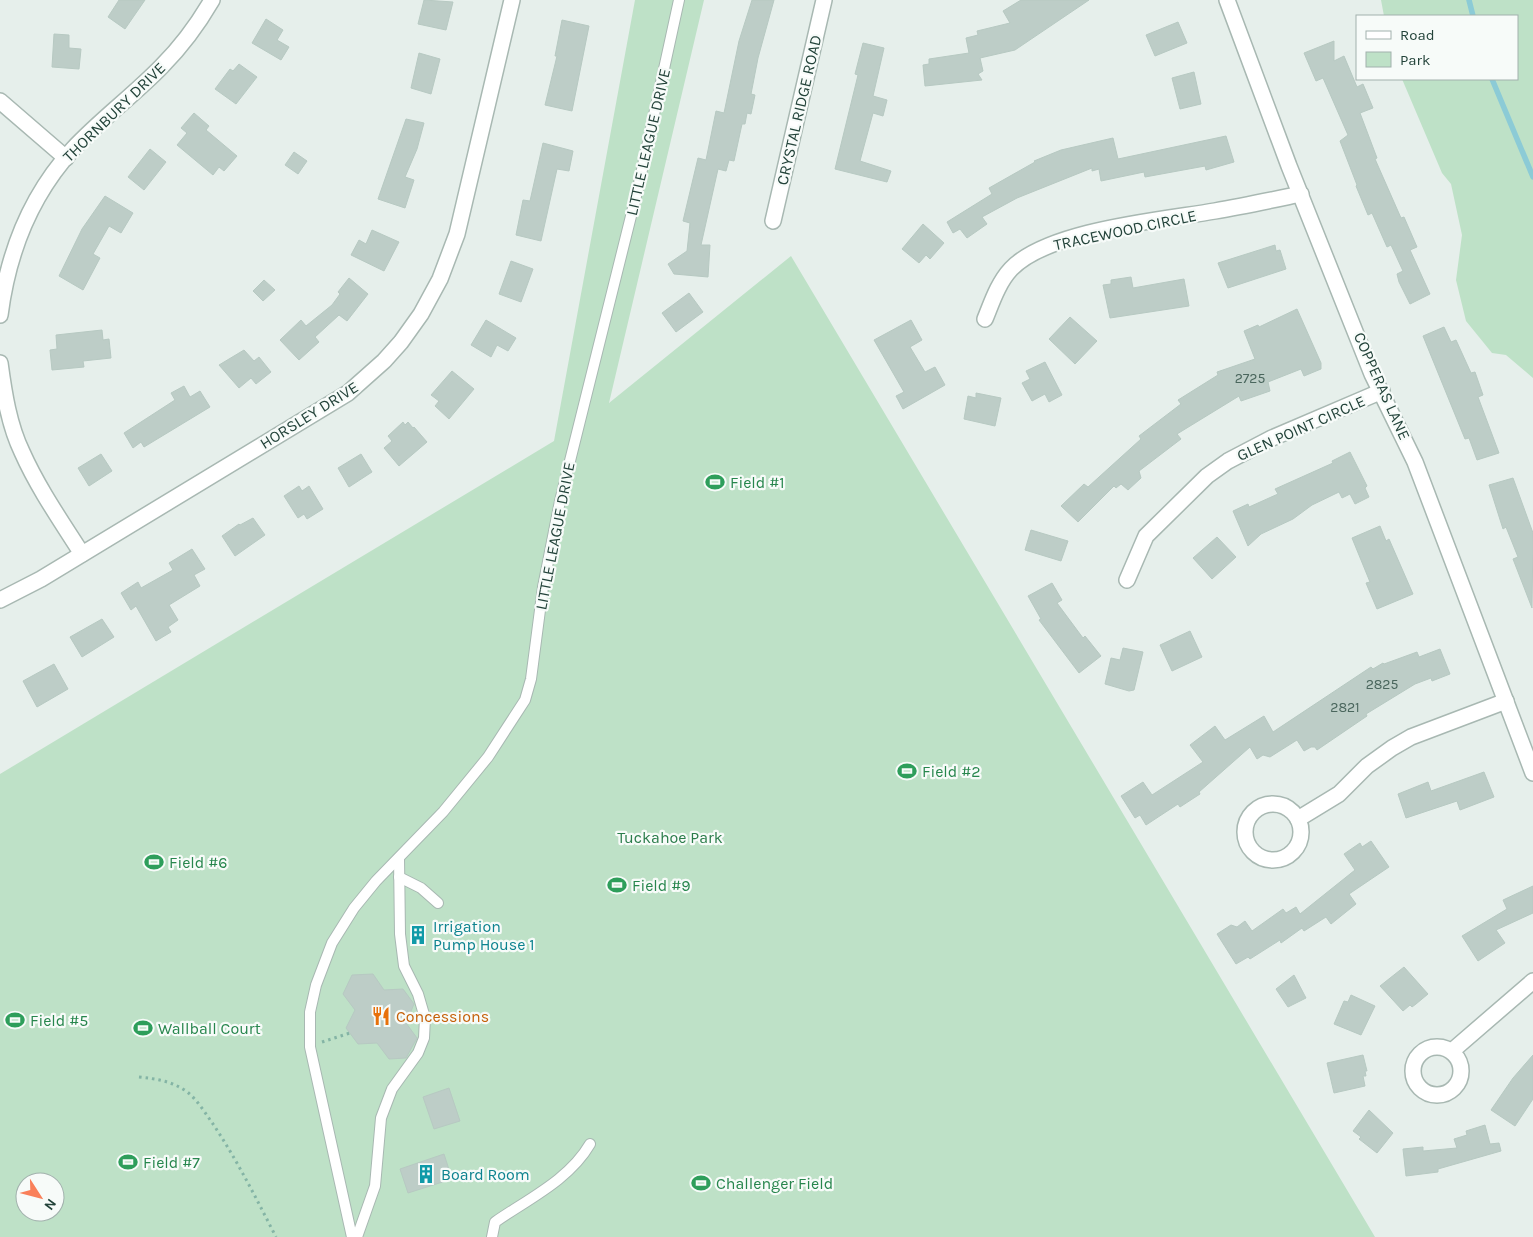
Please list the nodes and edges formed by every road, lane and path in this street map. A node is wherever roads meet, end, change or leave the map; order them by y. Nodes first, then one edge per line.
1 (212, 0) edge
2 (512, 0) edge
3 (679, 0) edge
4 (824, 0) edge
5 (1227, 0) edge
6 (0, 102) edge
7 (66, 158) junction
8 (1301, 194) junction
9 (773, 220) dead end
10 (0, 316) edge
11 (985, 319) dead end
12 (0, 363) edge
13 (1382, 391) junction
14 (82, 554) junction
15 (1126, 580) dead end
16 (0, 600) edge
17 (1506, 701) junction
18 (1533, 773) edge
19 (1298, 819) dead end
20 (399, 858) junction
21 (399, 878) junction
22 (438, 903) dead end
23 (1533, 981) edge
24 (350, 1033) dead end
25 (310, 1047) junction
26 (1452, 1051) dead end
27 (139, 1077) dead end
28 (590, 1144) dead end
29 (276, 1237) edge
30 (352, 1237) edge
31 (357, 1237) edge
32 (492, 1237) edge

1 - 7 street, THORNBURY DRIVE
2 - 14 street, HORSLEY DRIVE
3 - 20 lane, LITTLE LEAGUE DRIVE
4 - 9 street, CRYSTAL RIDGE ROAD
5 - 8 street, COPPERAS LANE
6 - 7 street
7 - 10 street, THORNBURY DRIVE
8 - 11 street, TRACEWOOD CIRCLE
8 - 13 street, COPPERAS LANE
12 - 14 street
13 - 15 street, GLEN POINT CIRCLE
13 - 17 street, COPPERAS LANE
14 - 16 street, HORSLEY DRIVE
17 - 18 street, COPPERAS LANE
17 - 19 street
20 - 21 lane
20 - 25 lane, LITTLE LEAGUE DRIVE
21 - 22 lane
21 - 31 lane
23 - 26 street
24 - 25 path
25 - 30 lane, LITTLE LEAGUE DRIVE
27 - 29 path
28 - 32 lane

